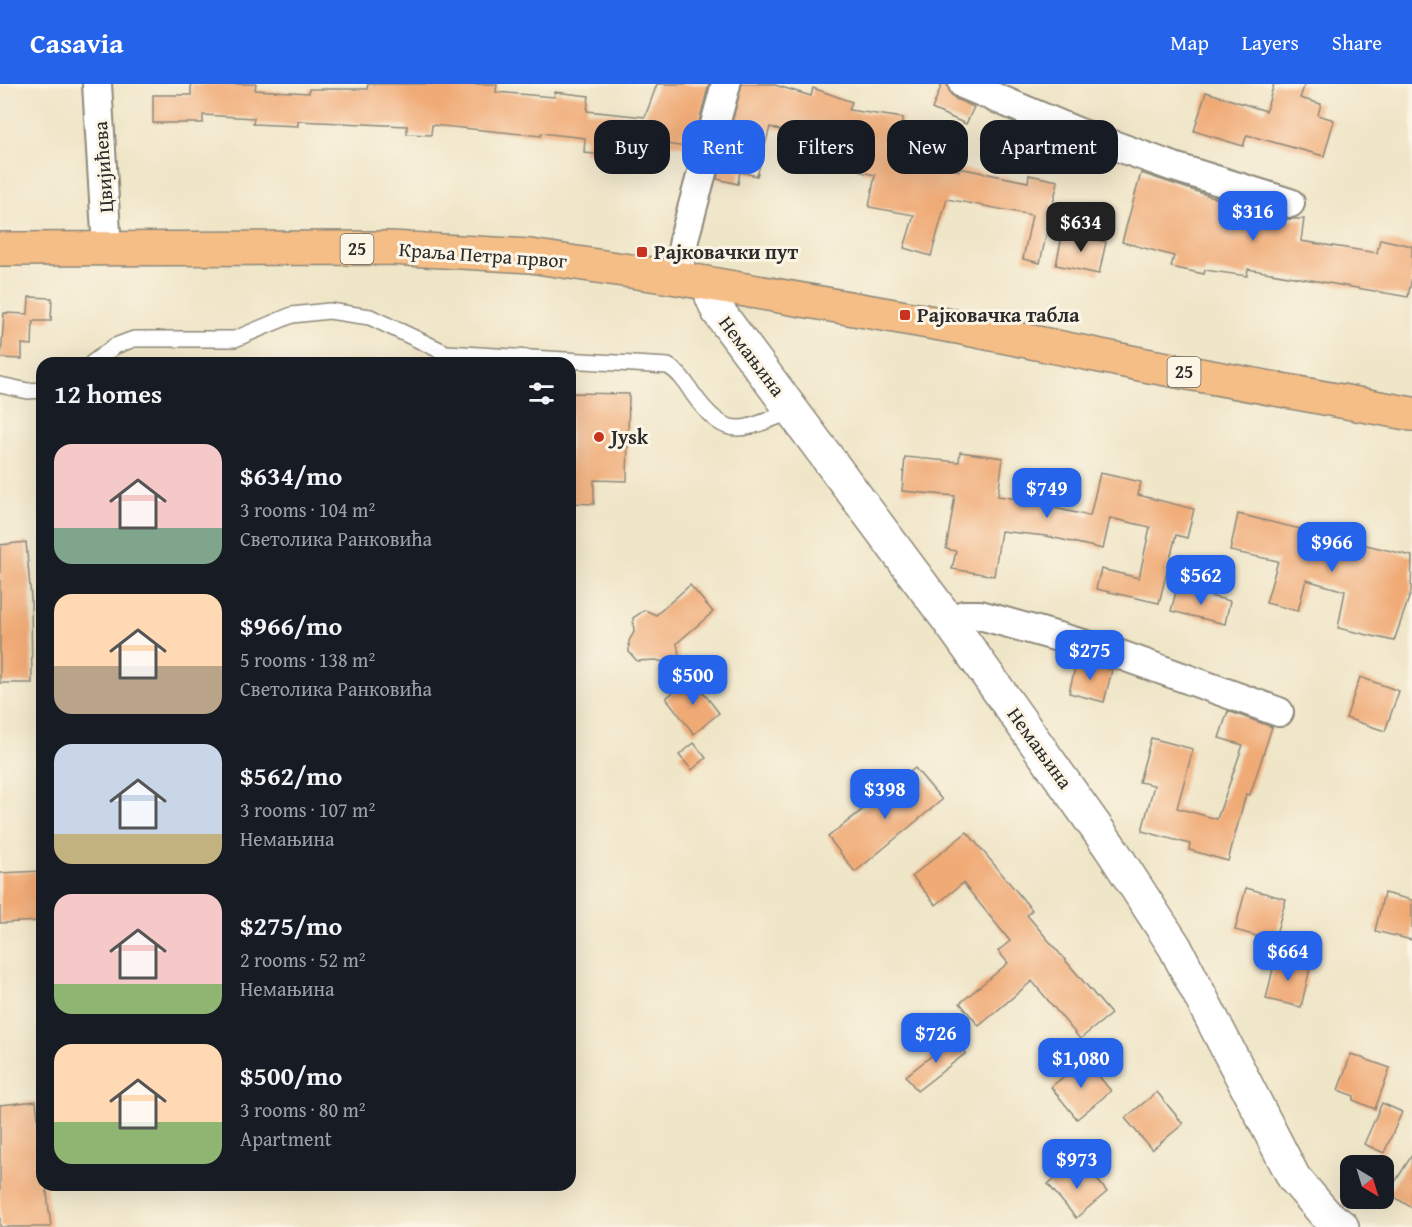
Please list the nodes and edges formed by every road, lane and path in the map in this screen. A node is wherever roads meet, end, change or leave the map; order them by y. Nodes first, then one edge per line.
1 (97, 84) edge
2 (726, 84) edge
3 (963, 84) edge
4 (1290, 203) dead end
5 (0, 249) edge
6 (107, 249) junction
7 (677, 278) junction
8 (711, 285) junction
9 (100, 357) edge
10 (514, 357) edge
11 (576, 361) edge
12 (0, 385) edge
13 (36, 390) edge
14 (793, 411) junction
15 (1412, 414) edge
16 (949, 621) junction
17 (1280, 712) dead end
18 (1342, 1227) edge

1 - 6 street, Цвијићева
2 - 7 street
3 - 4 street
5 - 6 main road, Краља Петра првог / 25
6 - 7 main road, Краља Петра првог / 25
7 - 8 main road, Краља Петра првог / 25
8 - 14 street, Немањина
8 - 15 main road, 25
9 - 10 lane
11 - 14 lane
12 - 13 lane
14 - 16 street, Немањина
16 - 17 street
16 - 18 street, Немањина

